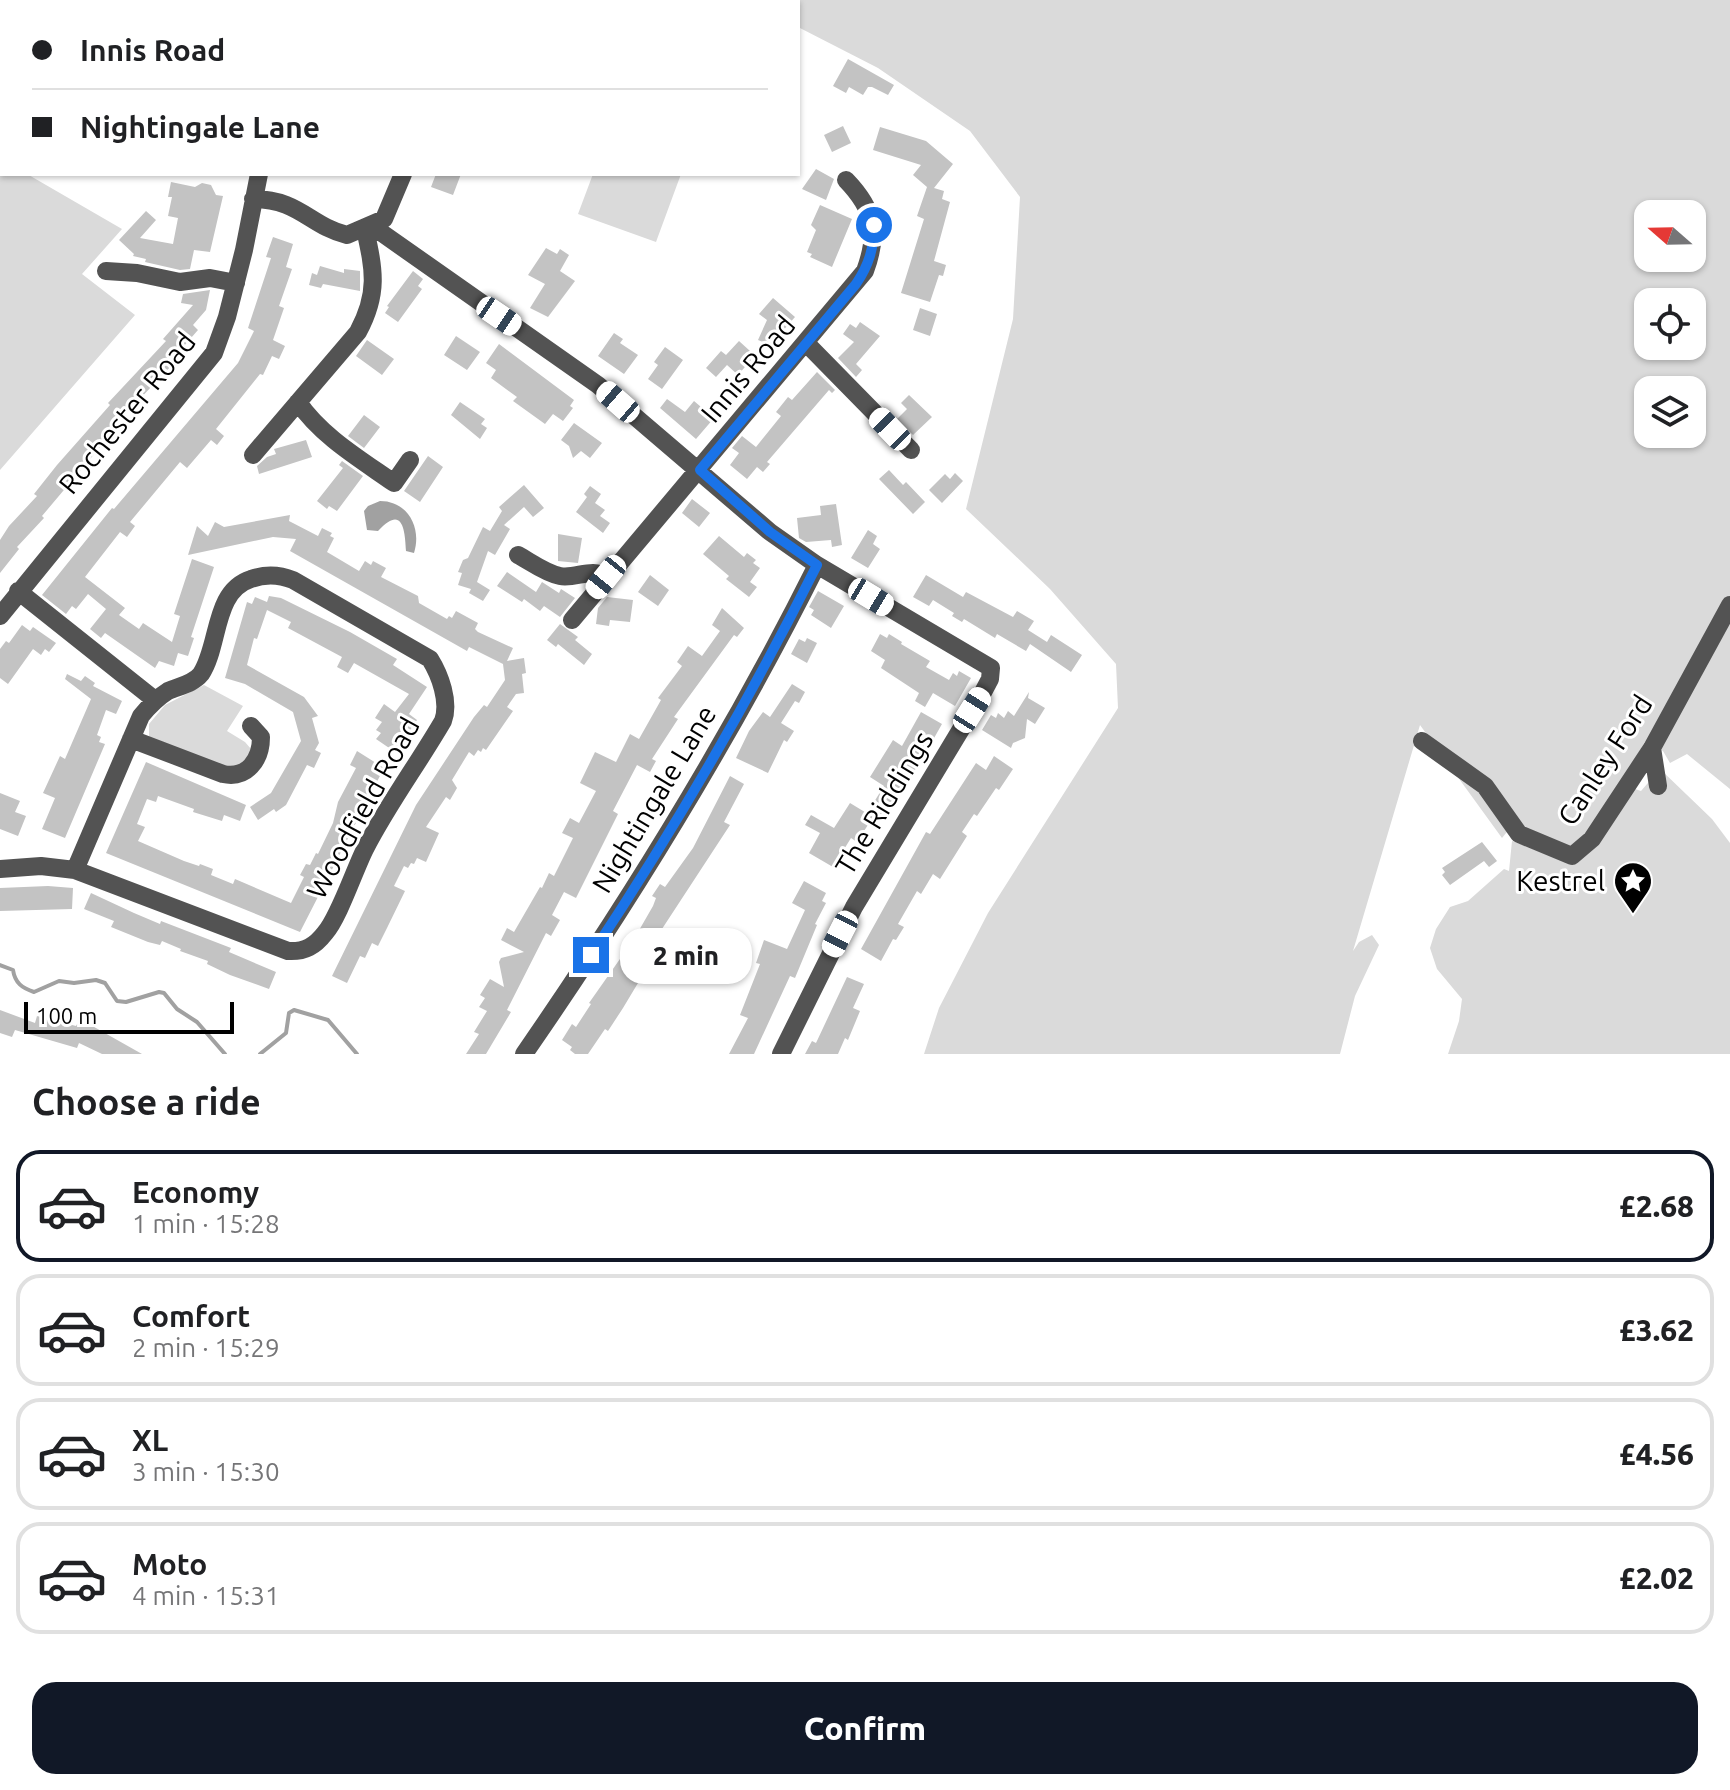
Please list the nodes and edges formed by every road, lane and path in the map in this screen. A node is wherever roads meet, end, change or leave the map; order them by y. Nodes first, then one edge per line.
1 (391, 176) edge
2 (402, 176) edge
3 (846, 180) dead end
4 (252, 182) edge
5 (368, 228) junction
6 (106, 271) dead end
7 (236, 283) junction
8 (806, 343) junction
9 (298, 402) junction
10 (911, 450) dead end
11 (253, 455) dead end
12 (410, 460) dead end
13 (700, 470) junction
14 (518, 555) dead end
15 (817, 565) junction
16 (606, 577) junction
17 (18, 591) junction
18 (1730, 605) edge
19 (0, 616) edge
20 (572, 620) dead end
21 (155, 700) junction
22 (251, 726) dead end
23 (131, 739) junction
24 (1422, 741) dead end
25 (1652, 748) junction
26 (1658, 786) dead end
27 (0, 869) edge
28 (75, 870) junction
29 (524, 1054) edge
30 (781, 1054) edge

1 - 5 street
2 - 5 street
3 - 8 street, Innis Road
4 - 5 street
4 - 7 street, Rochester Road
5 - 9 street
5 - 13 street
6 - 7 street
7 - 17 street, Rochester Road
8 - 10 street
8 - 13 street, Innis Road
9 - 11 street
9 - 12 street
13 - 15 street
13 - 16 street, Innis Road
14 - 16 street
15 - 29 street, Nightingale Lane
15 - 30 street, The Riddings
16 - 20 street, Innis Road
17 - 19 street, Rochester Road
17 - 21 street
18 - 25 street, Canley Ford
21 - 23 street, Woodfield Road
21 - 28 street, Woodfield Road
22 - 23 street
23 - 28 street, Woodfield Road
24 - 25 street, Canley Ford
25 - 26 street
27 - 28 street

